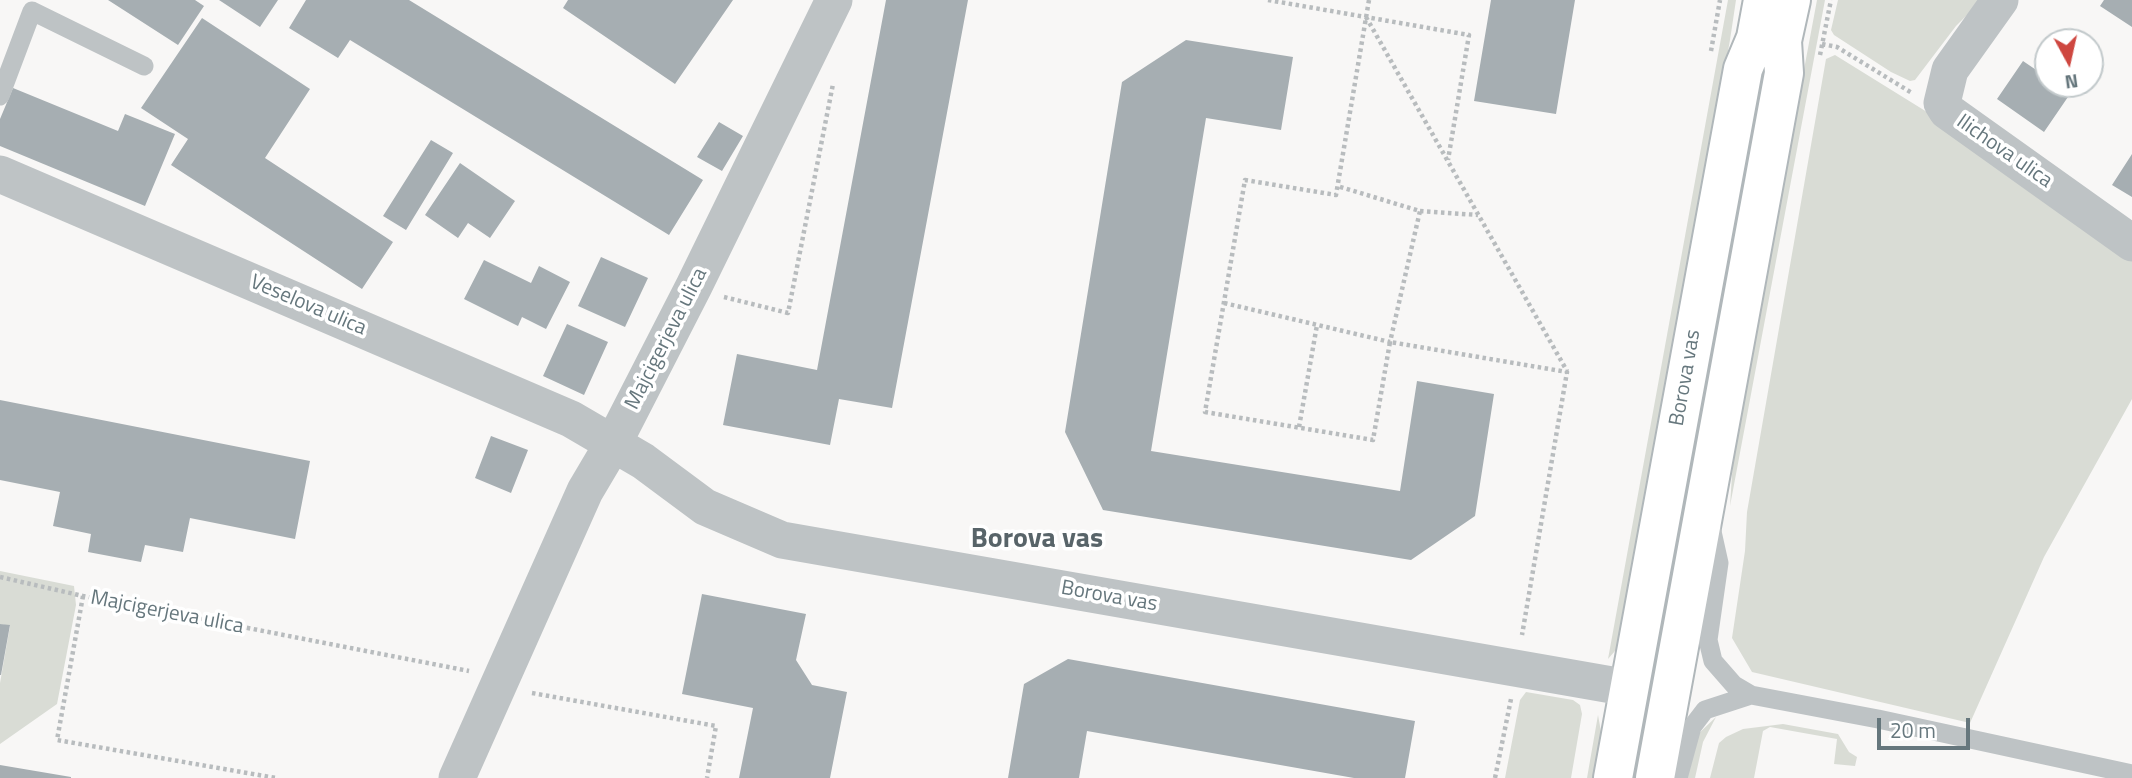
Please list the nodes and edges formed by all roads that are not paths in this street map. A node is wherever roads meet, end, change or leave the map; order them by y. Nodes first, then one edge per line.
1 (834, 0) edge
2 (1746, 0) edge
3 (1763, 0) edge
4 (1791, 0) edge
5 (1807, 0) edge
6 (2000, 0) edge
7 (30, 6) edge
8 (144, 66) dead end
9 (1743, 69) junction
10 (1784, 74) junction
11 (0, 96) edge
12 (0, 174) edge
13 (2132, 243) edge
14 (614, 442) junction
15 (1706, 502) junction
16 (1629, 688) junction
17 (1751, 695) junction
18 (2132, 774) edge
19 (457, 778) edge
20 (1613, 778) edge
21 (1655, 778) edge
22 (1678, 778) edge

1 - 14 street, Majcigerjeva ulica
2 - 9 street
3 - 9 street
4 - 10 street
5 - 10 street
6 - 13 street, Ilichova ulica
7 - 8 lane
7 - 11 lane
9 - 16 street, Borova vas
10 - 15 street, Borova vas
12 - 14 street, Veselova ulica
14 - 16 street, Borova vas
14 - 19 street, Majcigerjeva ulica
15 - 17 lane, Borova vas
15 - 21 street, Borova vas
16 - 20 street, Borova vas
17 - 18 lane
17 - 22 lane

